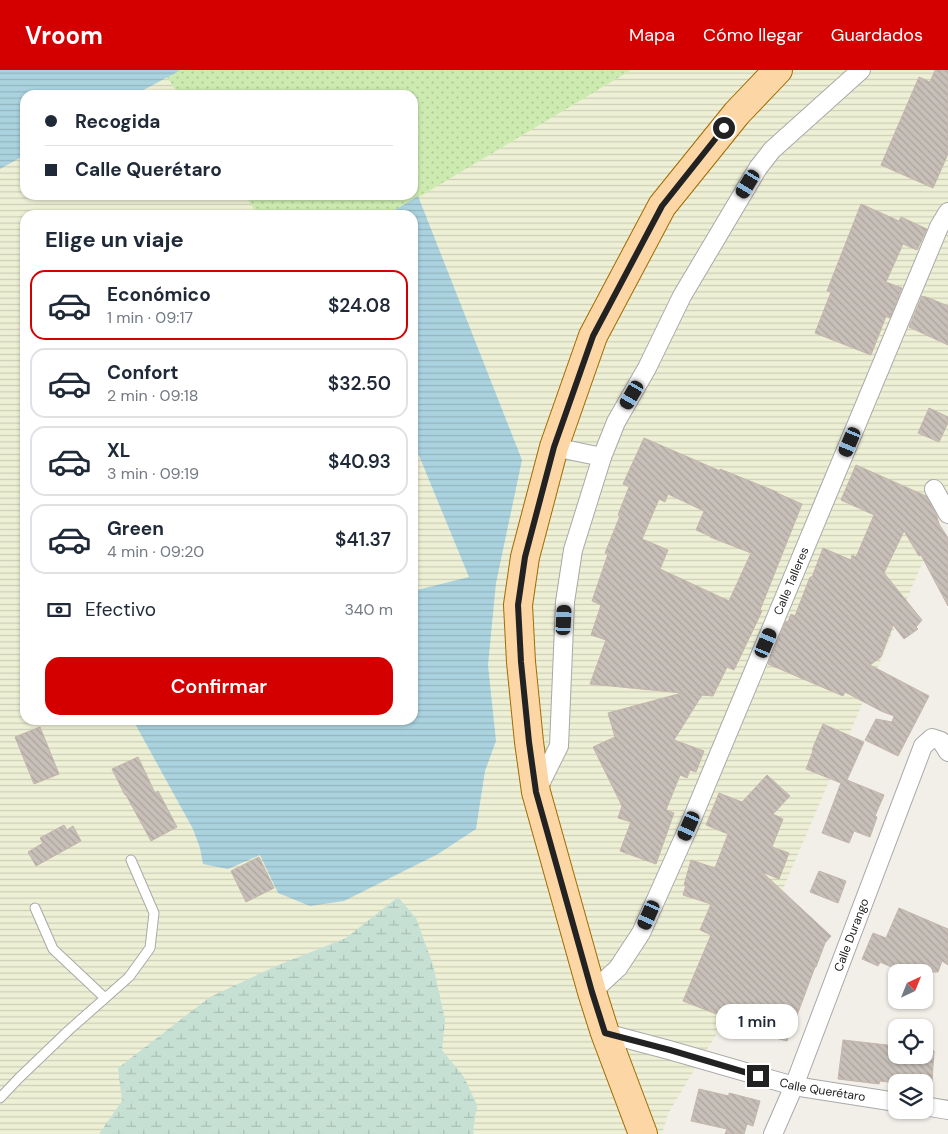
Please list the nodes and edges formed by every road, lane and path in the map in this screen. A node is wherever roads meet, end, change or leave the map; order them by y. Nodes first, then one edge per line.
1 (778, 70) edge
2 (861, 70) edge
3 (948, 212) edge
4 (554, 447) junction
5 (602, 457) junction
6 (934, 489) dead end
7 (948, 514) edge
8 (948, 752) edge
9 (536, 792) junction
10 (131, 860) dead end
11 (35, 908) dead end
12 (592, 992) junction
13 (105, 998) junction
14 (605, 1033) junction
15 (794, 1086) junction
16 (0, 1098) edge
17 (888, 1101) edge
18 (933, 1108) edge
19 (948, 1110) edge
20 (643, 1134) edge
21 (773, 1134) edge

1 - 4 main road
2 - 5 street
3 - 12 street, Calle Talleres
4 - 5 street
4 - 9 main road
5 - 9 street
6 - 7 street
8 - 15 street, Calle Durango
9 - 12 main road
10 - 13 lane
11 - 13 lane
12 - 14 main road
13 - 16 lane
14 - 15 street, Calle Querétaro
14 - 20 main road
15 - 17 street, Calle Querétaro
15 - 21 street, Calle Durango
18 - 19 street

